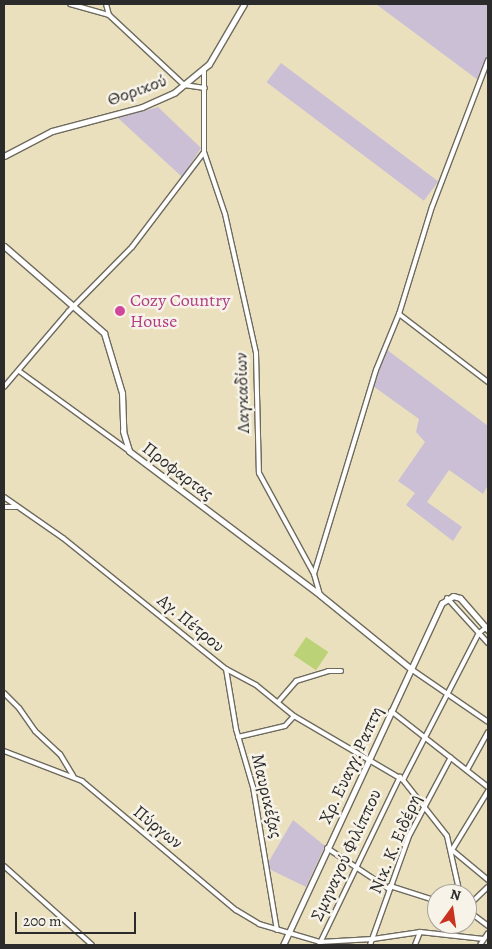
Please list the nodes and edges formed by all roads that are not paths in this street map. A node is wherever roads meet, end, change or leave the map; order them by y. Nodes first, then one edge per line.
1 (70, 4) edge
2 (106, 4) edge
3 (244, 4) edge
4 (108, 15) junction
5 (488, 60) edge
6 (204, 69) junction
7 (184, 85) junction
8 (205, 88) junction
9 (204, 152) junction
10 (4, 156) edge
11 (4, 246) edge
12 (74, 307) junction
13 (399, 314) junction
14 (19, 371) junction
15 (488, 382) edge
16 (4, 387) edge
17 (129, 451) junction
18 (4, 497) edge
19 (4, 507) edge
20 (17, 507) junction
21 (314, 574) junction
22 (320, 595) junction
23 (447, 598) junction
24 (488, 628) edge
25 (479, 633) junction
26 (488, 643) edge
27 (226, 669) junction
28 (411, 669) junction
29 (341, 671) dead end
30 (448, 693) junction
31 (4, 694) edge
32 (278, 702) junction
33 (391, 711) junction
34 (294, 716) junction
35 (488, 722) edge
36 (488, 732) edge
37 (238, 737) junction
38 (427, 737) junction
39 (4, 751) edge
40 (451, 757) junction
41 (369, 758) junction
42 (467, 770) junction
43 (73, 776) junction
44 (402, 779) junction
45 (488, 786) edge
46 (488, 792) edge
47 (424, 807) junction
48 (327, 848) junction
49 (452, 850) junction
50 (4, 866) edge
51 (355, 866) junction
52 (488, 880) edge
53 (458, 884) edge
54 (390, 887) junction
55 (488, 887) edge
56 (427, 898) edge
57 (477, 899) edge
58 (477, 917) edge
59 (488, 926) edge
60 (277, 930) junction
61 (289, 932) junction
62 (420, 932) junction
63 (488, 933) edge
64 (373, 939) junction
65 (484, 939) junction
66 (319, 944) edge
67 (92, 945) edge
68 (283, 945) edge
69 (326, 945) edge
70 (370, 945) edge
71 (415, 945) edge
72 (480, 945) edge

1 - 4 street
2 - 4 street
3 - 6 street, Θορικού
4 - 7 street
5 - 13 street
6 - 7 street, Θορικού
6 - 8 street, Λαγκαδίων
7 - 8 street
7 - 10 street, Θορικού
8 - 9 street, Λαγκαδίων
9 - 12 street
9 - 21 street, Λαγκαδίων
11 - 12 street, Προφαρτας
12 - 14 street
12 - 17 street, Προφαρτας
13 - 15 street
13 - 21 street
14 - 16 street
14 - 17 street
17 - 22 street, Προφαρτας
18 - 20 street, Αγ. Πέτρου
19 - 20 street
20 - 27 street, Αγ. Πέτρου
21 - 22 street, Λαγκαδίων
22 - 28 street, Προφαρτας
23 - 24 street
23 - 25 street
23 - 28 street, Χρ. Ευαγγ. Ραπτη
24 - 25 street, Σμηναγού Φιλίππου
25 - 26 street
25 - 30 street, Σμηναγού Φιλίππου
27 - 32 street, Αγ. Πέτρου
27 - 37 street, Μαυρικέζας
28 - 30 street
28 - 33 street, Χρ. Ευαγγ. Ραπτη
29 - 32 street
30 - 35 street
30 - 38 street, Σμηναγού Φιλίππου
31 - 43 street
32 - 34 street, Αγ. Πέτρου
33 - 38 street
33 - 41 street, Χρ. Ευαγγ. Ραπτη
34 - 37 street
34 - 41 street, Αγ. Πέτρου
36 - 42 street
37 - 60 street, Μαυρικέζας
38 - 40 street
38 - 44 street, Σμηναγού Φιλίππου
39 - 43 street, Πύργων
40 - 42 street
40 - 47 street, Νικ. Κ. Ειδέρη
41 - 44 street, Αγ. Πέτρου
41 - 48 street, Χρ. Ευαγγ. Ραπτη
42 - 45 street
43 - 60 street, Πύργων
44 - 47 street
44 - 51 street, Σμηναγού Φιλίππου
46 - 49 street
47 - 49 street
47 - 54 street, Νικ. Κ. Ειδέρη
48 - 51 street
48 - 61 street, Χρ. Ευαγγ. Ραπτη
49 - 52 street
49 - 53 street
50 - 67 street
51 - 54 street
51 - 66 street, Σμηναγού Φιλίππου
54 - 56 street
54 - 64 street, Νικ. Κ. Ειδέρη
55 - 57 street
58 - 59 street
60 - 61 street, Πύργων
61 - 66 street, Πύργων
61 - 68 street, Χρ. Ευαγγ. Ραπτη
62 - 64 street
62 - 65 street
62 - 71 street
63 - 65 street
64 - 66 street
64 - 70 street, Νικ. Κ. Ειδέρη
65 - 72 street
66 - 69 street

